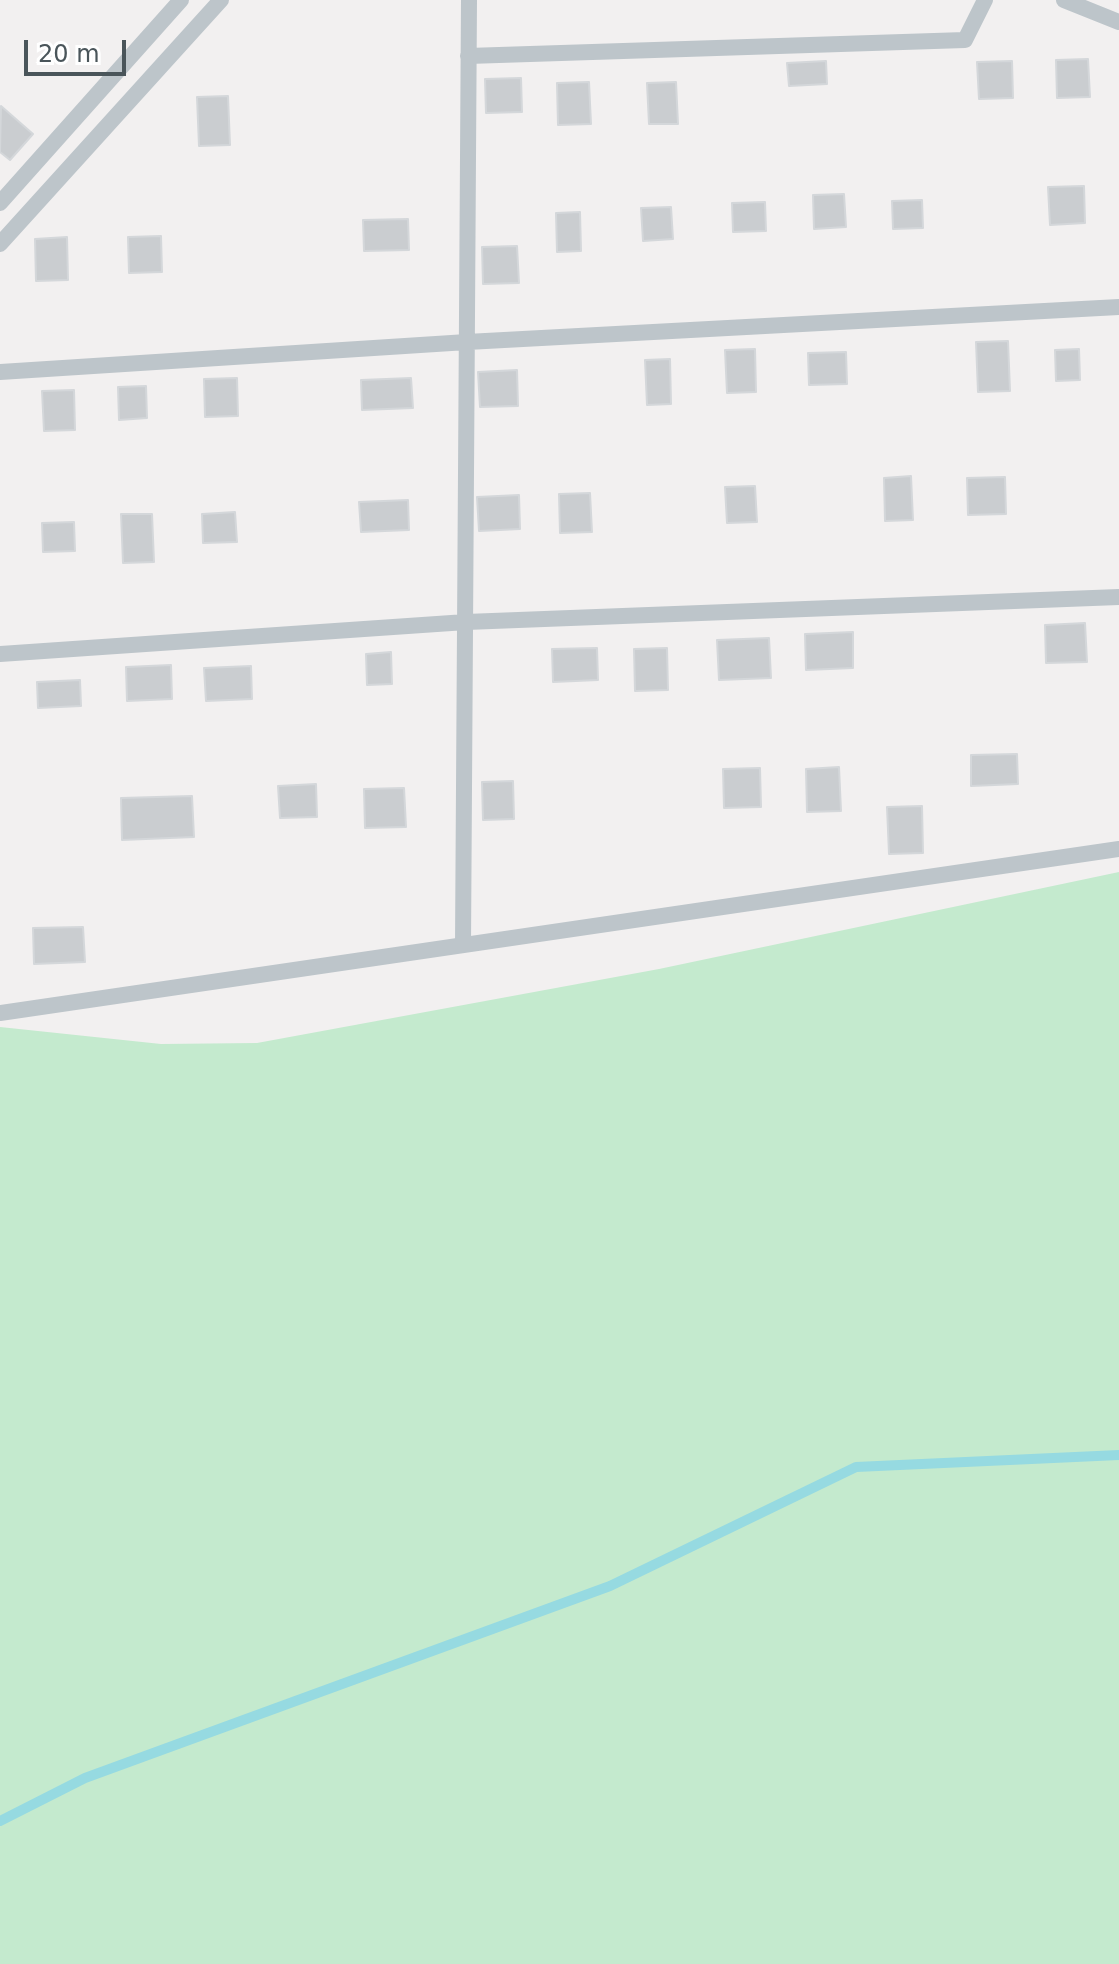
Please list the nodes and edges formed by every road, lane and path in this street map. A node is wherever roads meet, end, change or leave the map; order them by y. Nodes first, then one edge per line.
1 (181, 0) edge
2 (221, 0) edge
3 (469, 0) edge
4 (985, 0) edge
5 (1064, 0) edge
6 (1119, 22) edge
7 (468, 56) junction
8 (0, 203) edge
9 (0, 244) edge
10 (1119, 307) edge
11 (467, 342) junction
12 (0, 372) edge
13 (1119, 597) edge
14 (466, 622) junction
15 (0, 654) edge
16 (1119, 849) edge
17 (463, 945) junction
18 (0, 1013) edge

1 - 8 lane
2 - 9 lane
3 - 7 lane
4 - 7 lane
5 - 6 lane
7 - 11 lane
10 - 11 lane
11 - 12 lane
11 - 14 lane
13 - 14 lane
14 - 15 lane
14 - 17 lane
16 - 17 lane
17 - 18 lane

